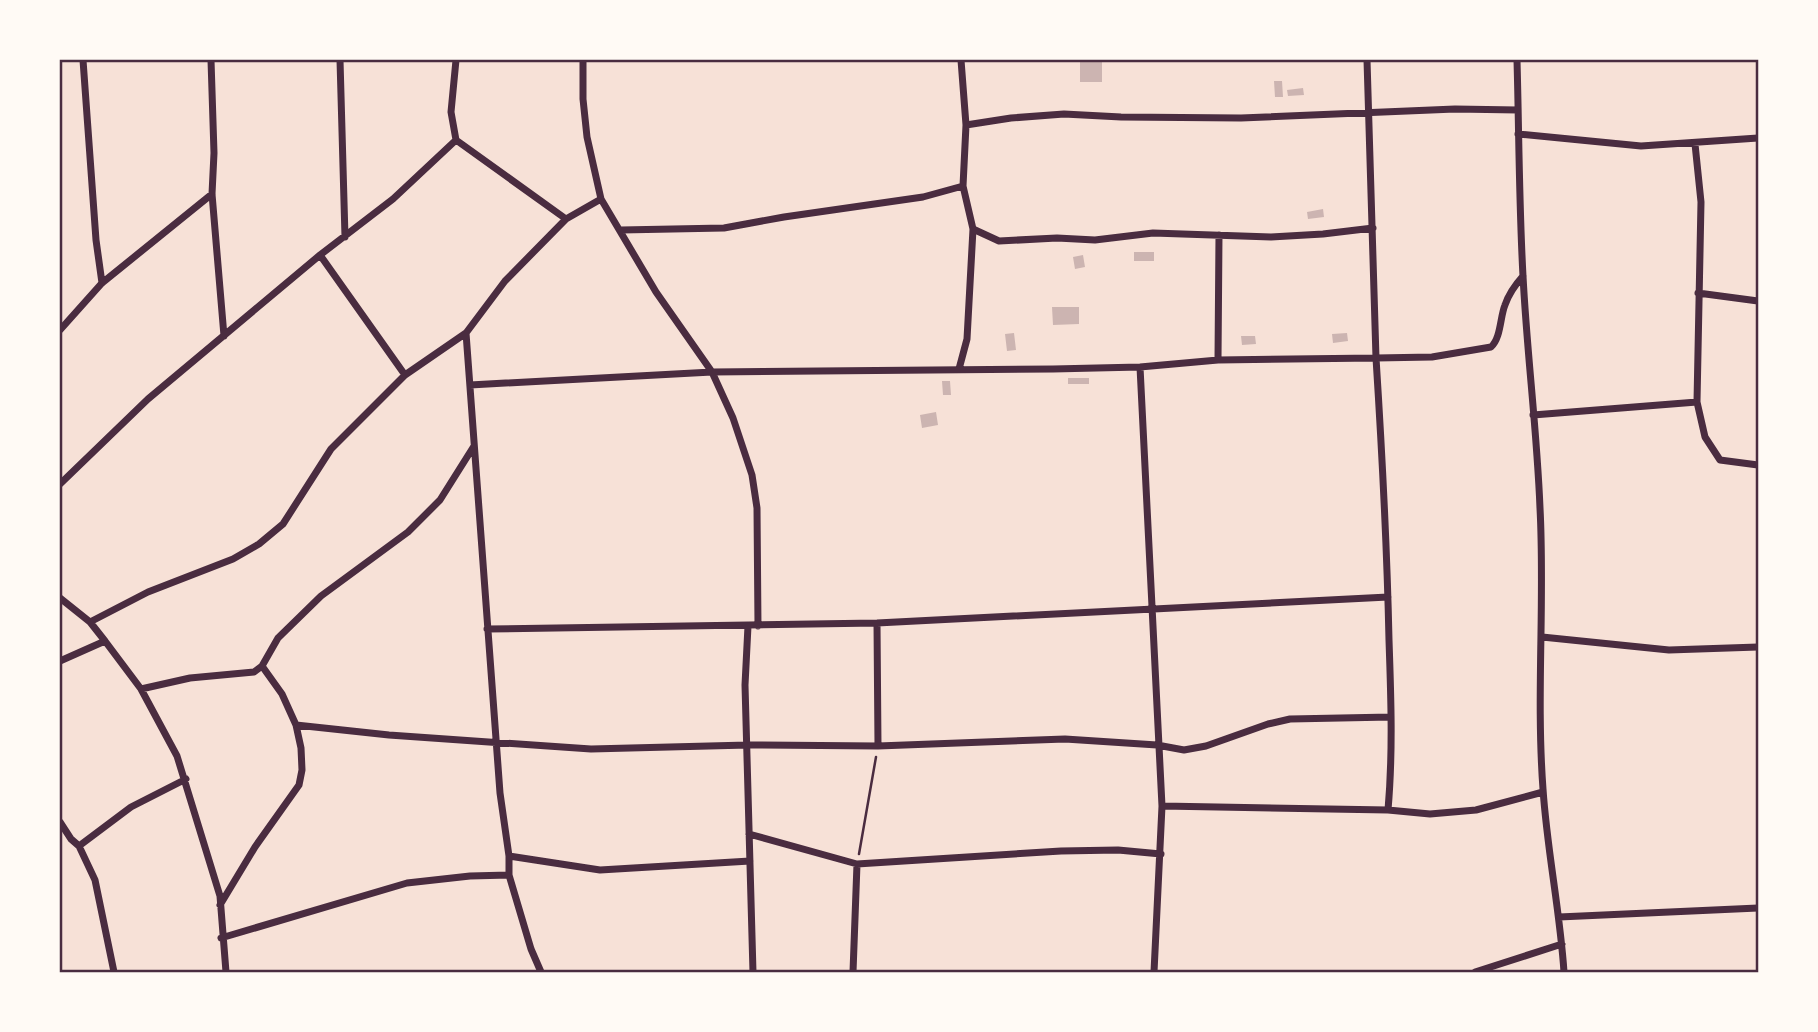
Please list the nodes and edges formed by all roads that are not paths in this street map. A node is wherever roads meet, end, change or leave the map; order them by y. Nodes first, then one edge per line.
1 (83, 60) edge
2 (211, 60) edge
3 (340, 60) edge
4 (456, 60) edge
5 (583, 60) edge
6 (961, 60) edge
7 (1367, 60) edge
8 (1517, 60) edge
9 (1518, 110) junction
10 (1370, 113) junction
11 (966, 125) junction
12 (1518, 134) junction
13 (1759, 138) edge
14 (456, 140) junction
15 (1695, 144) junction
16 (964, 187) junction
17 (212, 194) junction
18 (601, 199) junction
19 (565, 219) junction
20 (1373, 228) junction
21 (973, 229) junction
22 (621, 230) junction
23 (1219, 235) junction
24 (345, 237) junction
25 (320, 255) junction
26 (1523, 276) junction
27 (102, 283) junction
28 (1698, 293) junction
29 (1759, 301) edge
30 (60, 330) edge
31 (466, 333) junction
32 (224, 335) junction
33 (1376, 358) junction
34 (1218, 360) junction
35 (1140, 367) junction
36 (959, 369) junction
37 (712, 372) junction
38 (405, 375) junction
39 (470, 385) junction
40 (1697, 402) junction
41 (1533, 415) junction
42 (474, 446) junction
43 (1759, 465) edge
44 (60, 484) edge
45 (1388, 597) junction
46 (60, 598) edge
47 (1152, 609) junction
48 (90, 622) junction
49 (877, 623) junction
50 (748, 626) junction
51 (758, 626) junction
52 (487, 629) junction
53 (1542, 637) junction
54 (105, 641) junction
55 (1759, 647) edge
56 (60, 661) edge
57 (262, 666) junction
58 (141, 689) junction
59 (1391, 717) junction
60 (296, 726) junction
61 (497, 742) junction
62 (1157, 745) junction
63 (748, 746) junction
64 (878, 746) junction
65 (186, 779) junction
66 (1543, 792) junction
67 (1162, 806) junction
68 (1388, 810) junction
69 (60, 822) edge
70 (749, 834) junction
71 (79, 846) junction
72 (1161, 854) junction
73 (509, 856) junction
74 (750, 861) junction
75 (857, 864) junction
76 (509, 875) junction
77 (220, 905) junction
78 (1759, 908) edge
79 (1559, 917) junction
80 (221, 939) junction
81 (1562, 944) junction
82 (114, 972) edge
83 (226, 972) edge
84 (541, 972) edge
85 (753, 972) edge
86 (853, 972) edge
87 (1153, 972) edge
88 (1475, 972) edge
89 (1563, 972) edge

1 - 27 street
2 - 17 street
3 - 24 street
4 - 14 street
5 - 18 street
6 - 11 street
7 - 10 street
8 - 9 street
9 - 10 street
9 - 12 street
10 - 11 street
10 - 20 street
11 - 16 street
12 - 15 street
12 - 26 street
13 - 15 street
14 - 19 street
14 - 24 street
15 - 28 street
16 - 21 street
16 - 22 street
17 - 27 street
17 - 32 street
18 - 19 street
18 - 22 street
19 - 31 street
20 - 23 street
20 - 33 street
21 - 23 street
21 - 36 street
22 - 37 street
23 - 34 street
24 - 25 street
25 - 32 street
25 - 38 street
26 - 33 street
26 - 41 street
27 - 30 street
28 - 29 street
28 - 40 street
31 - 38 street
31 - 39 street
32 - 44 street
33 - 34 street
33 - 45 street
34 - 35 street
35 - 36 street
35 - 47 street
36 - 37 street
37 - 39 street
37 - 51 street
38 - 48 street
39 - 42 street
40 - 41 street
40 - 43 street
41 - 53 street
42 - 52 street
42 - 57 street
45 - 47 street
45 - 59 street
46 - 48 street
47 - 49 street
47 - 62 street
48 - 54 street
49 - 51 street
49 - 64 street
50 - 51 street
50 - 52 street
50 - 63 street
52 - 61 street
53 - 55 street
53 - 66 street
54 - 56 street
54 - 58 street
57 - 58 street
57 - 60 street
58 - 65 street
59 - 62 street
59 - 68 street
60 - 61 street
60 - 77 street
61 - 63 street
61 - 73 street
62 - 64 street
62 - 67 street
63 - 64 street
63 - 70 street
65 - 71 street
65 - 77 street
66 - 68 street
66 - 79 street
67 - 68 street
67 - 72 street
69 - 71 street
70 - 74 street
70 - 75 street
71 - 82 street
72 - 75 street
72 - 87 street
73 - 74 street
73 - 76 street
74 - 85 street
75 - 86 street
76 - 80 street
76 - 84 street
77 - 80 street
78 - 79 street
79 - 81 street
80 - 83 street
81 - 88 street
81 - 89 street

